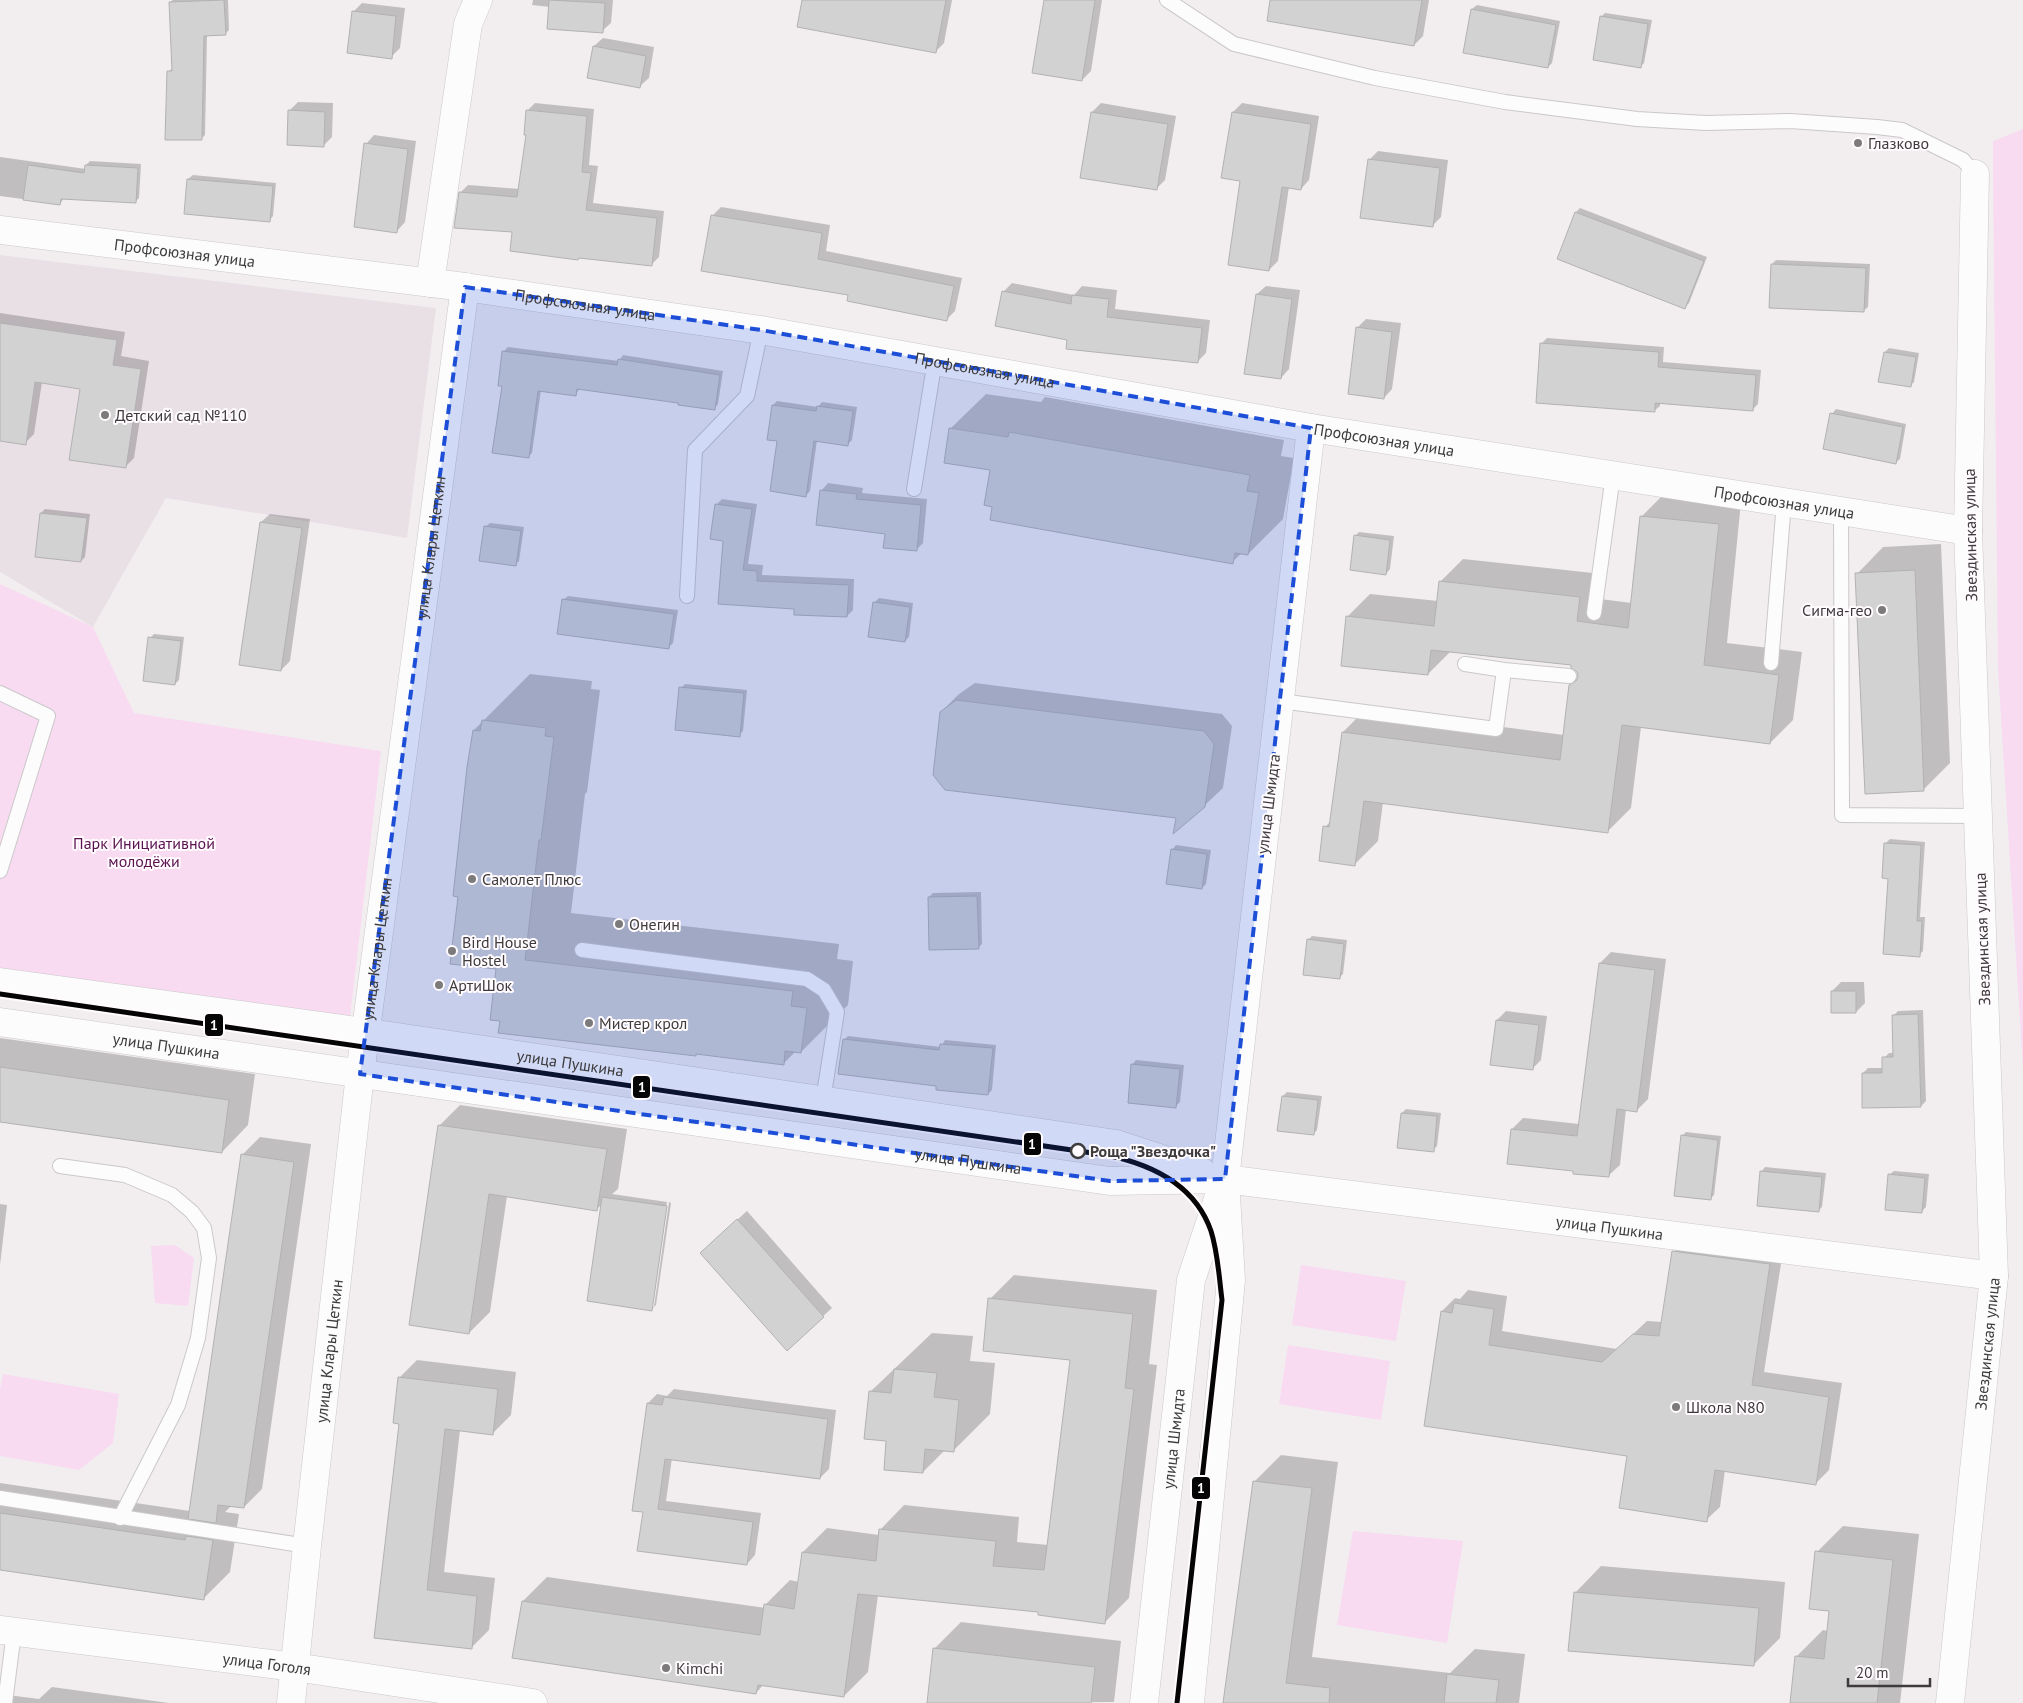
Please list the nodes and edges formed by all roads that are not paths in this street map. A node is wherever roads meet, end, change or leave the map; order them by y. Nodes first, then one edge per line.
1 (478, 0) edge
2 (1167, 0) edge
3 (1975, 174) joint
4 (0, 230) edge
5 (430, 283) junction
6 (464, 287) junction
7 (761, 330) junction
8 (935, 360) junction
9 (1311, 428) junction
10 (1614, 475) junction
11 (914, 489) dead end
12 (1784, 502) junction
13 (1841, 511) junction
14 (1968, 530) junction
15 (687, 596) dead end
16 (1594, 614) dead end
17 (1771, 663) dead end
18 (1465, 664) dead end
19 (1504, 670) junction
20 (1569, 676) dead end
21 (0, 693) edge
22 (1280, 701) junction
23 (1978, 816) junction
24 (0, 871) edge
25 (582, 950) dead end
26 (0, 982) edge
27 (0, 1022) edge
28 (365, 1032) junction
29 (360, 1074) junction
30 (823, 1100) junction
31 (60, 1166) dead end
32 (1225, 1179) junction
33 (1994, 1276) junction
34 (0, 1498) edge
35 (120, 1518) junction
36 (307, 1546) junction
37 (7, 1631) edge
38 (295, 1667) junction
39 (5, 1703) edge
40 (291, 1703) edge
41 (533, 1703) edge
42 (1144, 1703) edge
43 (1190, 1703) edge
44 (1950, 1703) edge

1 - 5 street
2 - 3 lane
3 - 14 street, Звездинская улица
4 - 5 street, Профсоюзная улица
5 - 6 street, Профсоюзная улица
6 - 7 street, Профсоюзная улица
6 - 28 street, улица Клары Цеткин
7 - 8 street, Профсоюзная улица
7 - 15 lane
8 - 9 street, Профсоюзная улица
8 - 11 lane
9 - 10 street, Профсоюзная улица
9 - 22 street, улица Шмидта
10 - 12 street, Профсоюзная улица
10 - 16 lane
12 - 13 street, Профсоюзная улица
12 - 17 lane
13 - 14 street, Профсоюзная улица
13 - 23 lane
14 - 23 street, Звездинская улица
18 - 19 lane
19 - 20 lane
19 - 22 lane
21 - 24 lane
22 - 32 street, улица Шмидта
23 - 33 street, Звездинская улица
25 - 30 lane
26 - 28 street, улица Пушкина
27 - 29 street, улица Пушкина
28 - 29 street, улица Клары Цеткин
28 - 30 street, улица Пушкина
29 - 32 street, улица Пушкина
29 - 36 street, улица Клары Цеткин
30 - 32 street, улица Пушкина
31 - 35 lane
32 - 33 street, улица Пушкина
32 - 42 street, улица Шмидта
32 - 43 street, улица Шмидта
33 - 44 street, Звездинская улица
34 - 35 lane
35 - 36 lane
36 - 38 street, улица Клары Цеткин
37 - 38 street, улица Гоголя
37 - 39 lane
38 - 40 street, улица Клары Цеткин
38 - 41 street, улица Гоголя

